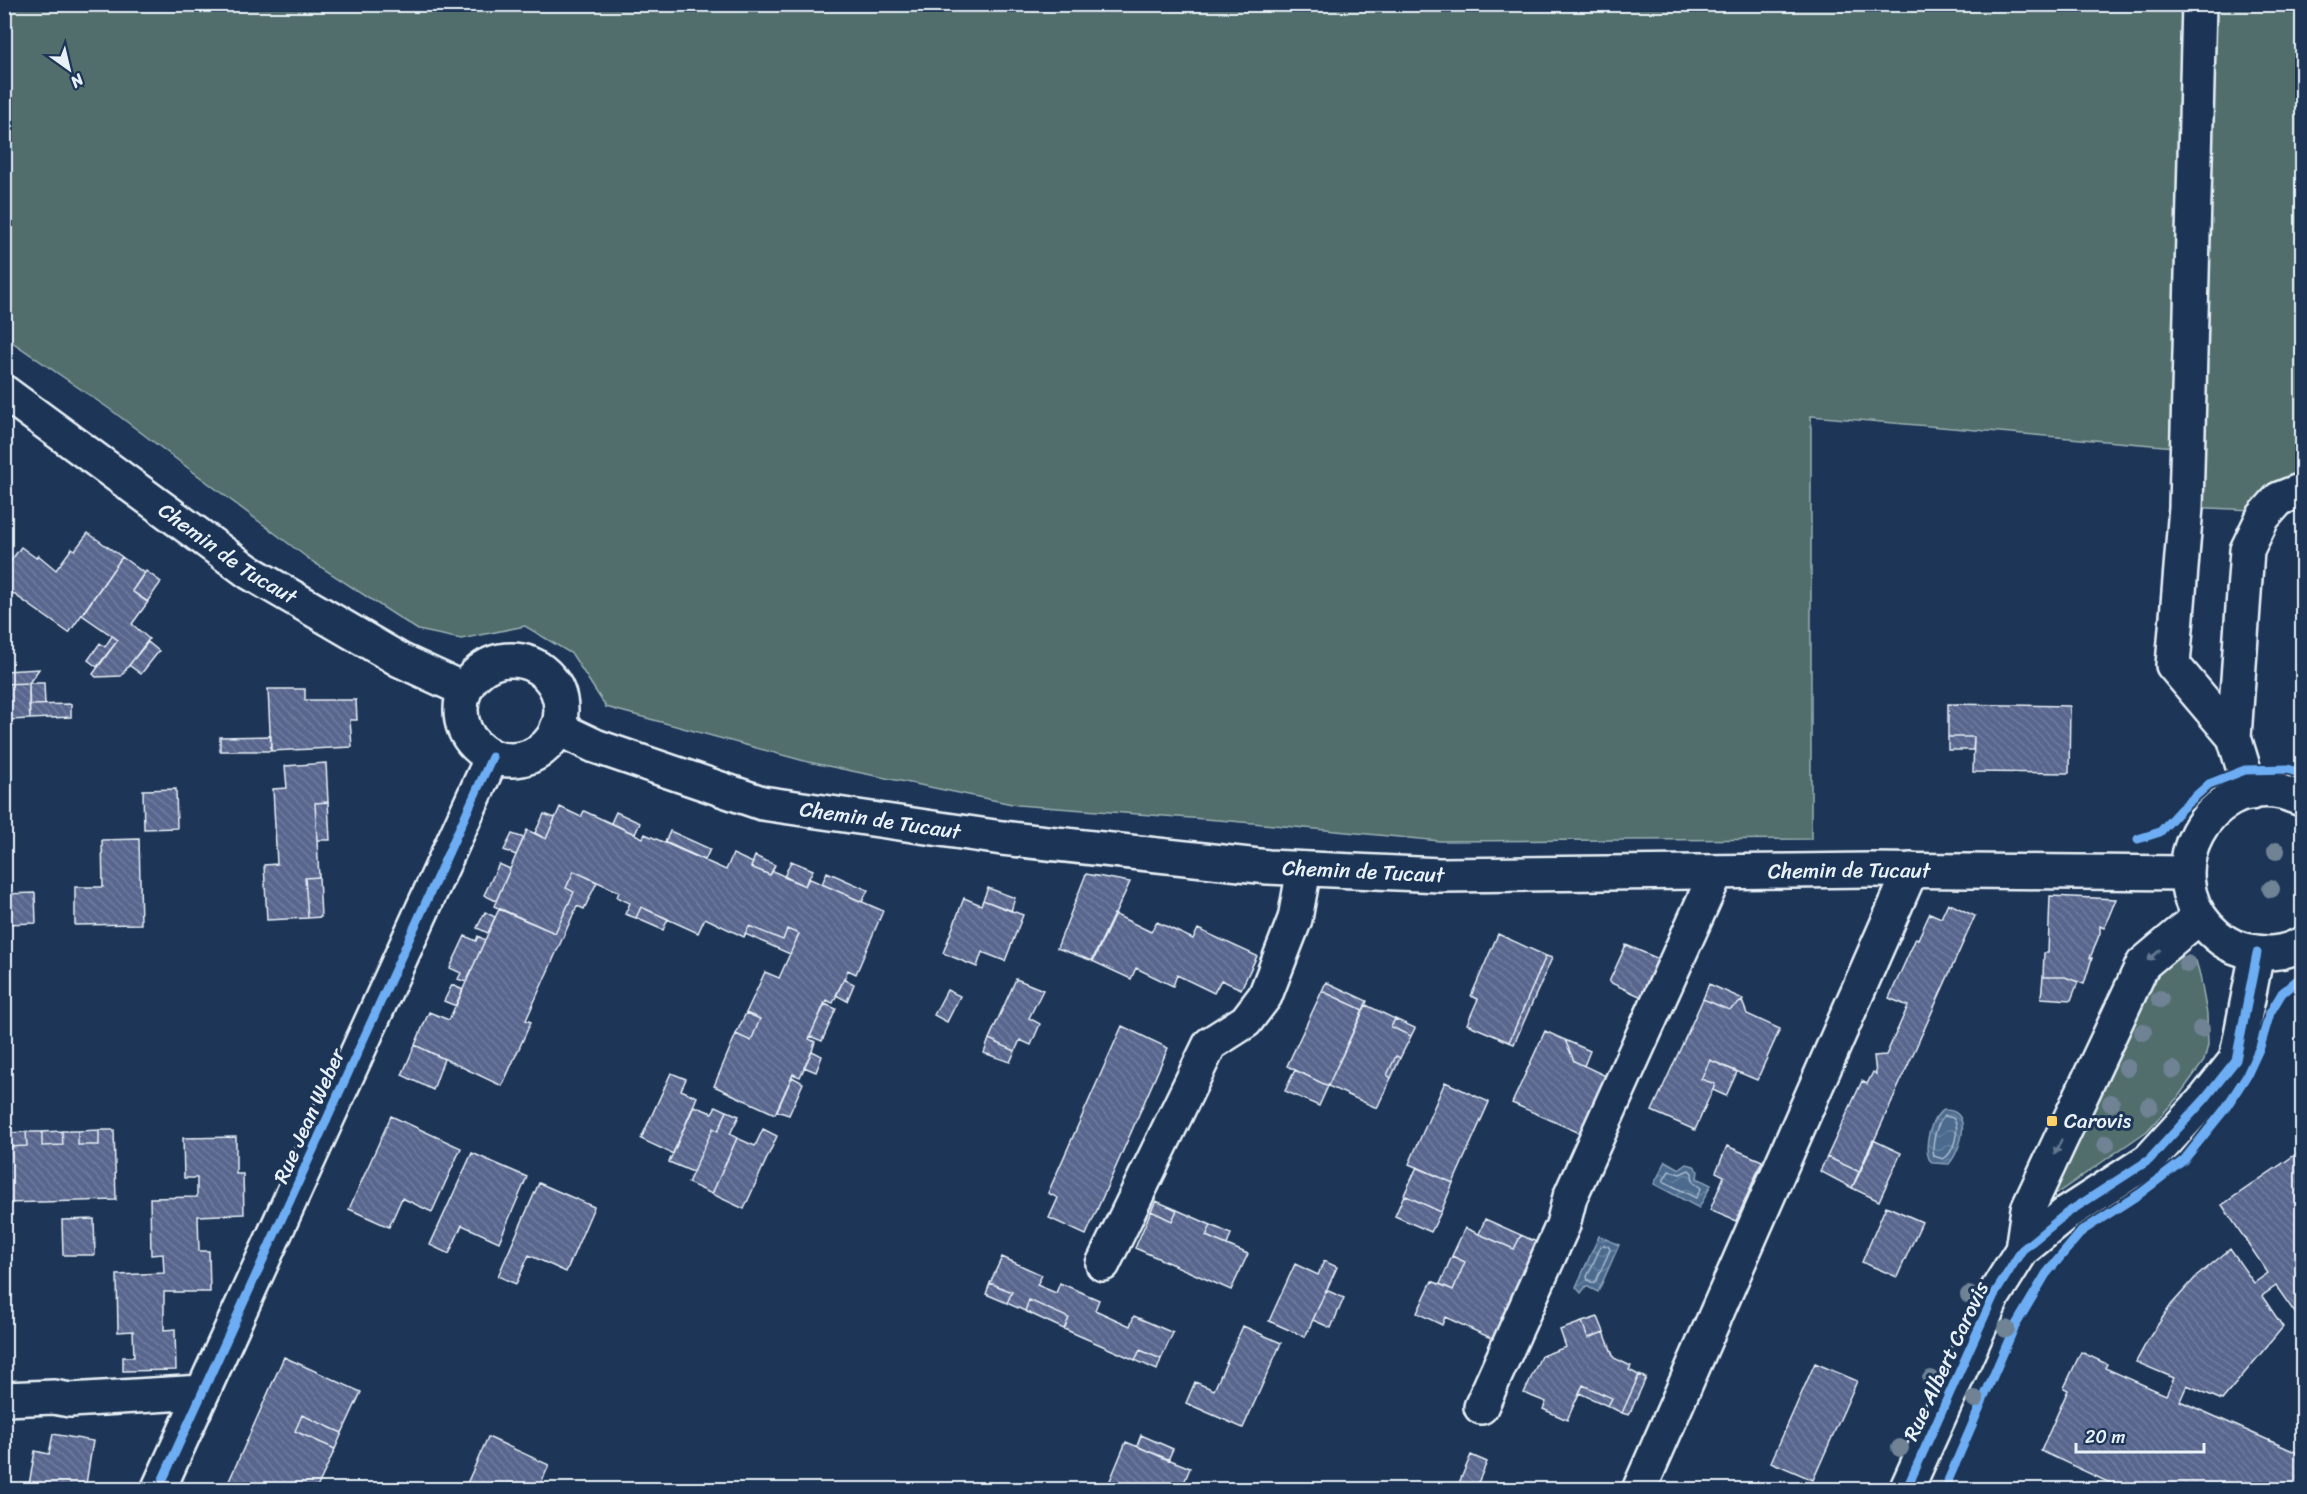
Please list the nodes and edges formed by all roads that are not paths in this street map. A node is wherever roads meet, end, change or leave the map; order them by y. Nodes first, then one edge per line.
1 (2199, 4) edge
2 (4, 393) edge
3 (2302, 490) edge
4 (465, 690) junction
5 (557, 729) junction
6 (2234, 736) junction
7 (492, 756) junction
8 (2251, 793) junction
9 (2302, 799) edge
10 (1304, 869) junction
11 (1911, 870) junction
12 (1716, 873) junction
13 (2186, 873) junction
14 (2199, 917) junction
15 (2302, 944) edge
16 (2257, 953) junction
17 (2022, 1250) junction
18 (1102, 1264) dead end
19 (202, 1392) junction
20 (4, 1399) edge
21 (1481, 1407) dead end
22 (158, 1490) edge
23 (1639, 1490) edge
24 (1906, 1490) edge

1 - 6 main road
2 - 4 main road, Chemin de Tucaut
3 - 6 main road
4 - 5 main road
4 - 7 main road
5 - 7 main road
5 - 10 main road, Chemin de Tucaut
6 - 8 main road
7 - 19 main road, Rue Jean Weber
8 - 9 main road
8 - 13 main road
10 - 12 main road, Chemin de Tucaut
10 - 18 main road
11 - 12 main road, Chemin de Tucaut
11 - 13 main road, Chemin de Tucaut
11 - 23 main road
12 - 21 main road
13 - 14 main road
14 - 16 main road
14 -> 17 main road
15 - 16 main road
16 - 17 main road, Rue Albert Carovis
17 - 24 main road, Rue Albert Carovis
19 - 20 main road
19 - 22 main road, Rue Jean Weber

